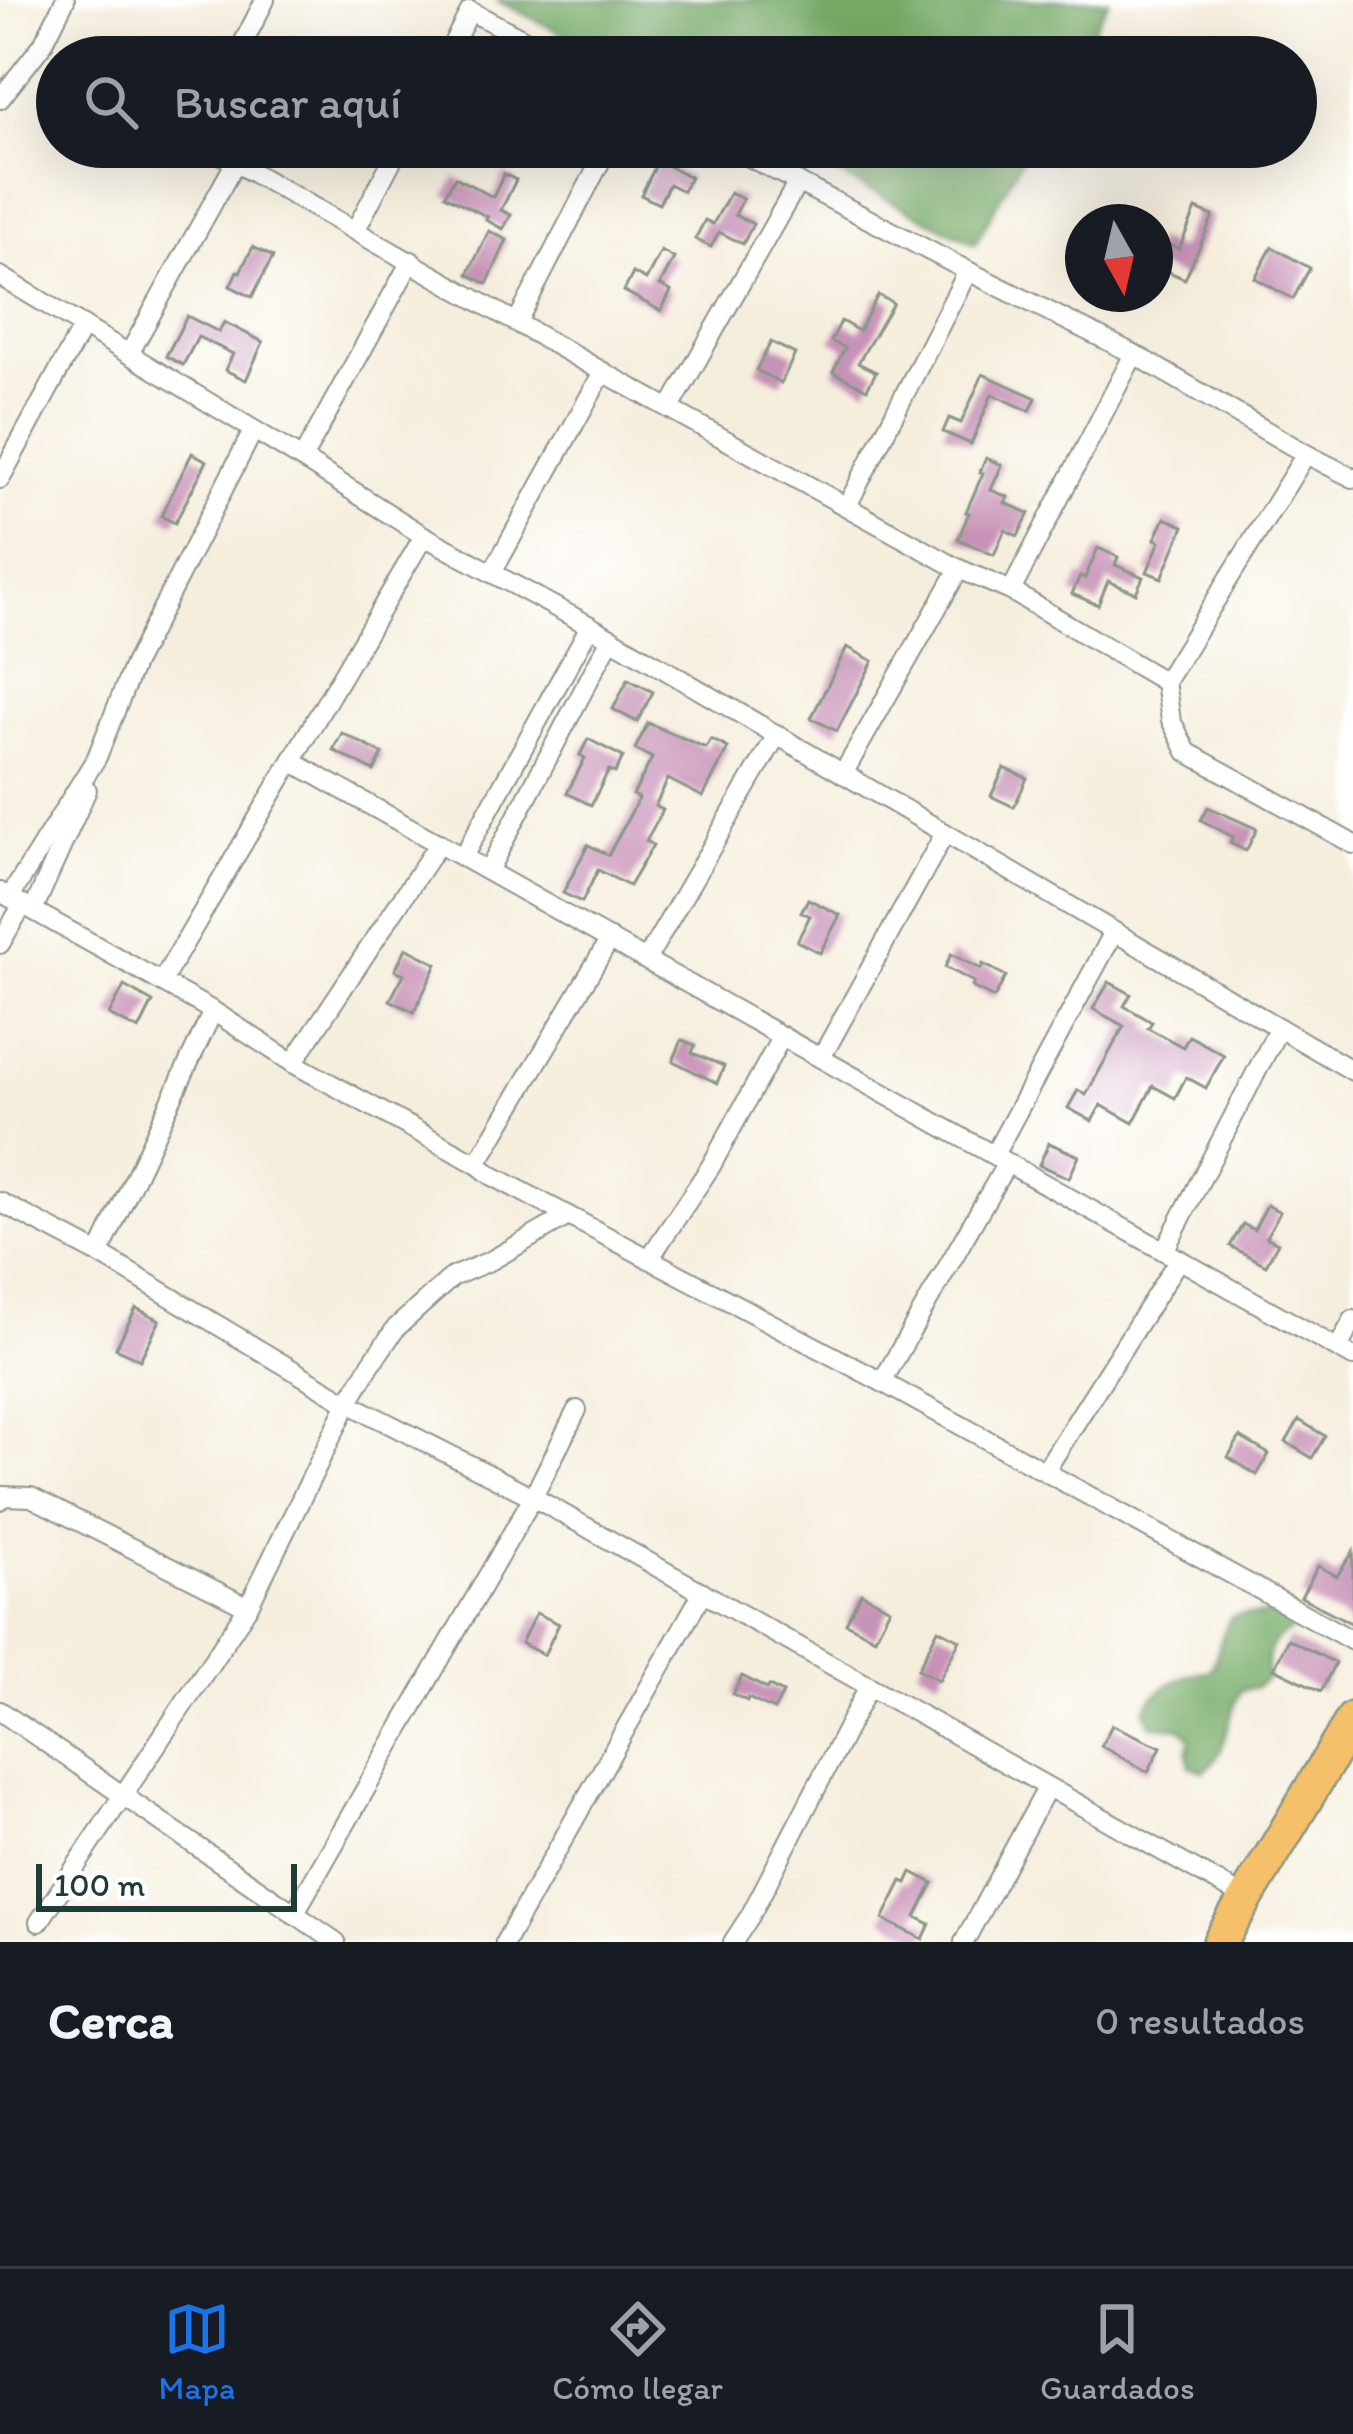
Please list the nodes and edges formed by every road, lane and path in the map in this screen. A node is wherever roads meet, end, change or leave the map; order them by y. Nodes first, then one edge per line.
1 (65, 0) edge
2 (265, 0) edge
3 (47, 36) edge
4 (247, 36) edge
5 (457, 36) edge
6 (518, 36) edge
7 (36, 53) edge
8 (0, 99) edge
9 (232, 168) edge
10 (244, 168) edge
11 (388, 168) edge
12 (597, 168) edge
13 (771, 168) edge
14 (798, 182) junction
15 (356, 230) junction
16 (411, 261) junction
17 (968, 271) junction
18 (0, 276) edge
19 (518, 322) junction
20 (83, 326) junction
21 (129, 354) junction
22 (1134, 354) junction
23 (604, 372) junction
24 (670, 408) junction
25 (253, 430) junction
26 (1306, 454) junction
27 (302, 459) junction
28 (0, 478) edge
29 (1353, 478) edge
30 (847, 506) junction
31 (424, 536) junction
32 (958, 568) junction
33 (492, 573) junction
34 (1011, 592) junction
35 (590, 626) junction
36 (611, 638) junction
37 (1165, 682) junction
38 (777, 735) junction
39 (293, 762) junction
40 (843, 774) junction
41 (945, 833) junction
42 (439, 844) junction
43 (1353, 844) edge
44 (463, 857) junction
45 (488, 871) junction
46 (16, 900) edge
47 (1114, 932) junction
48 (610, 940) junction
49 (0, 944) edge
50 (646, 960) junction
51 (162, 981) junction
52 (213, 1011) junction
53 (1279, 1028) junction
54 (782, 1036) junction
55 (820, 1058) junction
56 (293, 1063) junction
57 (1353, 1072) edge
58 (1000, 1159) junction
59 (477, 1164) junction
60 (0, 1202) edge
61 (568, 1216) junction
62 (99, 1254) junction
63 (1172, 1255) junction
64 (649, 1259) junction
65 (1353, 1320) edge
66 (1346, 1352) edge
67 (882, 1382) junction
68 (348, 1403) junction
69 (577, 1410) dead end
70 (1045, 1471) junction
71 (533, 1497) junction
72 (0, 1500) edge
73 (703, 1592) junction
74 (248, 1607) junction
75 (1353, 1641) edge
76 (869, 1686) junction
77 (0, 1712) edge
78 (1353, 1719) edge
79 (1047, 1788) junction
80 (122, 1795) junction
81 (1247, 1899) junction
82 (293, 1914) junction
83 (39, 1922) dead end
84 (336, 1942) edge
85 (505, 1942) edge
86 (734, 1942) edge
87 (964, 1942) edge
88 (1220, 1942) edge

1 - 3 street
2 - 4 street
5 - 6 street
7 - 8 street
9 - 21 street
10 - 15 street
11 - 15 street
12 - 19 street
13 - 14 street
14 - 17 street
14 - 24 street
15 - 16 street
16 - 19 street
16 - 27 street
17 - 22 street
17 - 30 street
18 - 20 street
19 - 23 street
20 - 21 street
20 - 28 street
21 - 25 street
22 - 26 street
22 - 34 street
23 - 24 street
23 - 33 street
24 - 30 street
25 - 27 street
25 - 46 street
26 - 29 street
26 - 37 street
27 - 31 street
30 - 32 street
31 - 33 street
31 - 39 street
32 - 34 street
32 - 40 street
33 - 35 street
34 - 37 street
35 - 36 street
35 - 44 street
36 - 38 street
36 - 45 street
37 - 43 street
38 - 40 street
38 - 50 street
39 - 42 street
39 - 51 street
40 - 41 street
41 - 47 street
41 - 55 street
42 - 44 street
42 - 56 street
44 - 45 street
45 - 48 street
46 - 49 street
46 - 51 street
47 - 53 street
47 - 58 street
48 - 50 street
48 - 59 street
50 - 54 street
51 - 52 street
52 - 56 street
52 - 62 street
53 - 57 street
53 - 63 street
54 - 55 street
54 - 64 street
55 - 58 street
56 - 59 street
58 - 63 street
58 - 67 street
59 - 61 street
60 - 62 street
61 - 64 street
61 - 68 street
62 - 68 street
63 - 66 street
63 - 70 street
64 - 67 street
65 - 66 street
67 - 70 street
68 - 71 street
68 - 74 street
69 - 71 street
70 - 75 street
71 - 73 street
71 - 82 street
72 - 74 street
73 - 76 street
73 - 85 street
74 - 80 street
76 - 79 street
76 - 86 street
77 - 80 street
78 - 81 highway
79 - 81 street
79 - 87 street
80 - 82 street
80 - 83 street
81 - 88 highway
82 - 84 street

